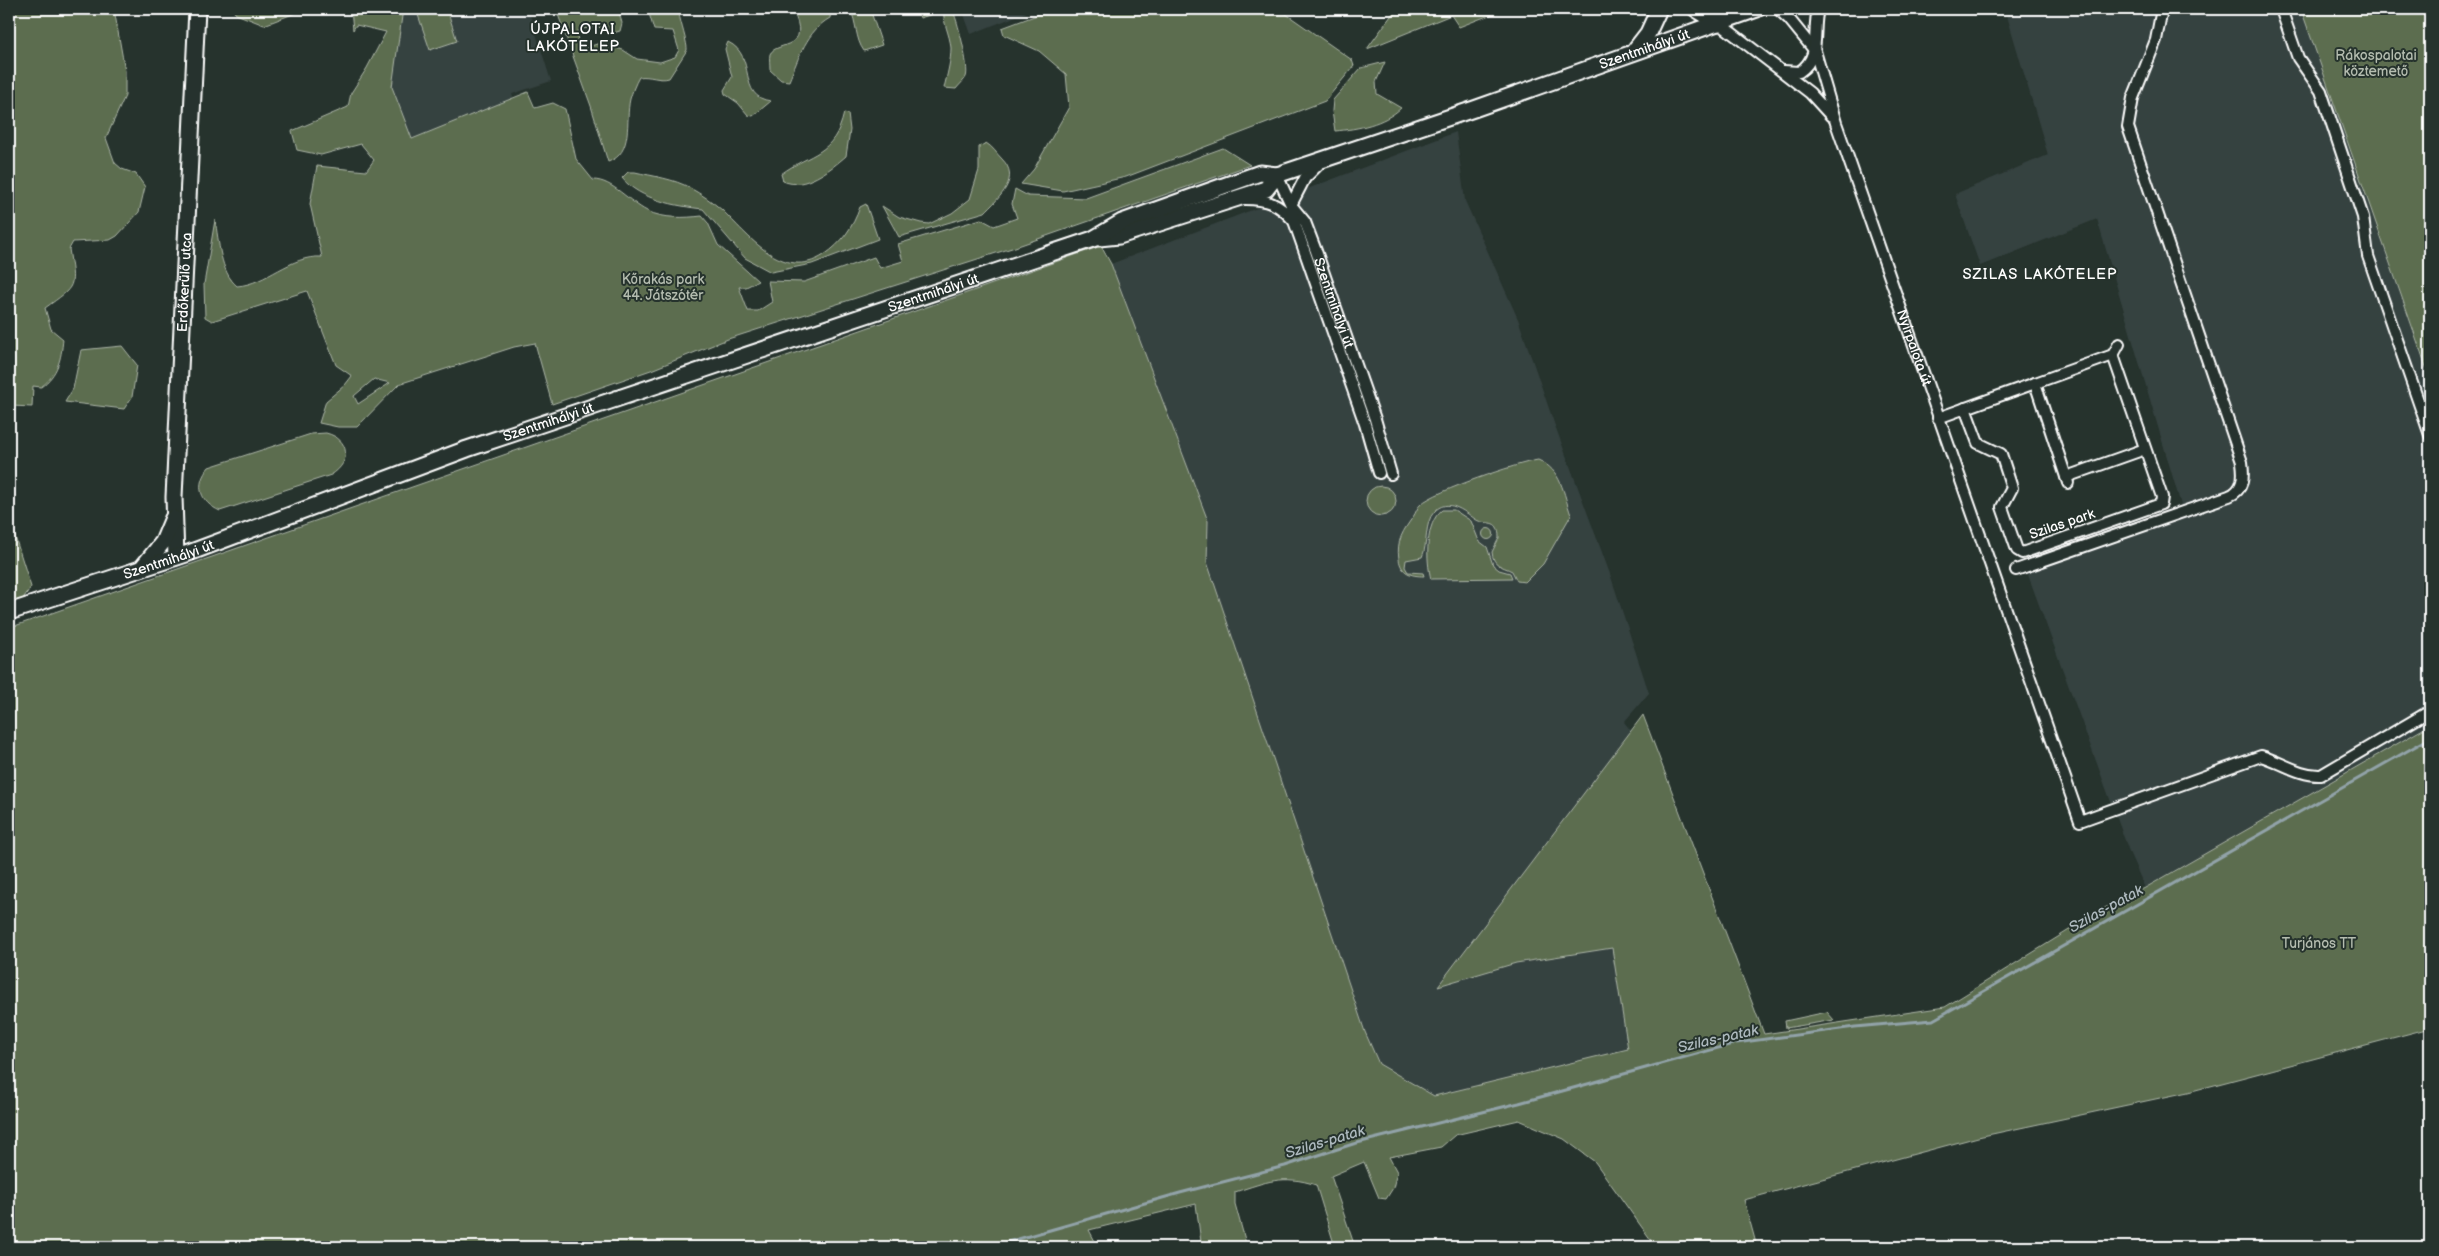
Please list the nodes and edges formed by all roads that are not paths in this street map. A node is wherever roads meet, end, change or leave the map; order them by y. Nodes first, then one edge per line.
1 (197, 9) edge
2 (1659, 9) edge
3 (1696, 9) edge
4 (1778, 9) edge
5 (1818, 9) edge
6 (2162, 9) edge
7 (2281, 9) edge
8 (1751, 11) edge
9 (1719, 23) junction
10 (1740, 37) junction
11 (1634, 51) junction
12 (1815, 51) junction
13 (1784, 71) junction
14 (1836, 123) junction
15 (1324, 159) junction
16 (1277, 175) junction
17 (1238, 198) junction
18 (1291, 204) junction
19 (1294, 221) junction
20 (1093, 239) junction
21 (2119, 344) dead end
22 (2113, 355) junction
23 (2035, 383) junction
24 (1965, 408) junction
25 (1938, 418) junction
26 (2430, 435) edge
27 (2145, 449) junction
28 (1379, 473) dead end
29 (1391, 474) dead end
30 (174, 515) junction
31 (176, 557) junction
32 (141, 569) junction
33 (2016, 570) dead end
34 (9, 612) edge
35 (2430, 711) edge

1 - 30 main road, Erdőkerülő utca
2 - 11 main road
3 - 9 main road, Nyírpalota út
4 - 12 street, Nyírpalota út
5 - 12 street
6 - 33 street
7 - 26 street
8 - 9 main road, Szentmihályi út
8 - 10 street
9 - 10 street, Nyírpalota út
9 - 11 main road, Szentmihályi út
10 - 13 street, Nyírpalota út
11 - 15 main road, Szentmihályi út
12 - 13 street
12 - 14 street, Nyírpalota út
13 - 14 street, Nyírpalota út
14 - 25 street, Nyírpalota út
15 - 16 main road, Szentmihályi út
15 - 18 street
16 - 17 main road, Szentmihályi út
16 - 18 street
16 - 20 main road, Szentmihályi út
17 - 19 street
17 - 20 main road, Szentmihályi út
18 - 19 street, Szentmihályi út
18 - 29 street, Szentmihályi út
19 - 28 street, Szentmihályi út
20 - 31 main road, Szentmihályi út
21 - 22 street
22 - 23 street
22 - 27 street, Szilas park
23 - 24 street
23 - 27 street
24 - 25 street
24 - 27 street, Szilas park
25 - 35 street, Nyírpalota út
30 - 31 main road, Erdőkerülő utca
30 - 32 main road
31 - 32 main road, Szentmihályi út
32 - 34 main road, Szentmihályi út

